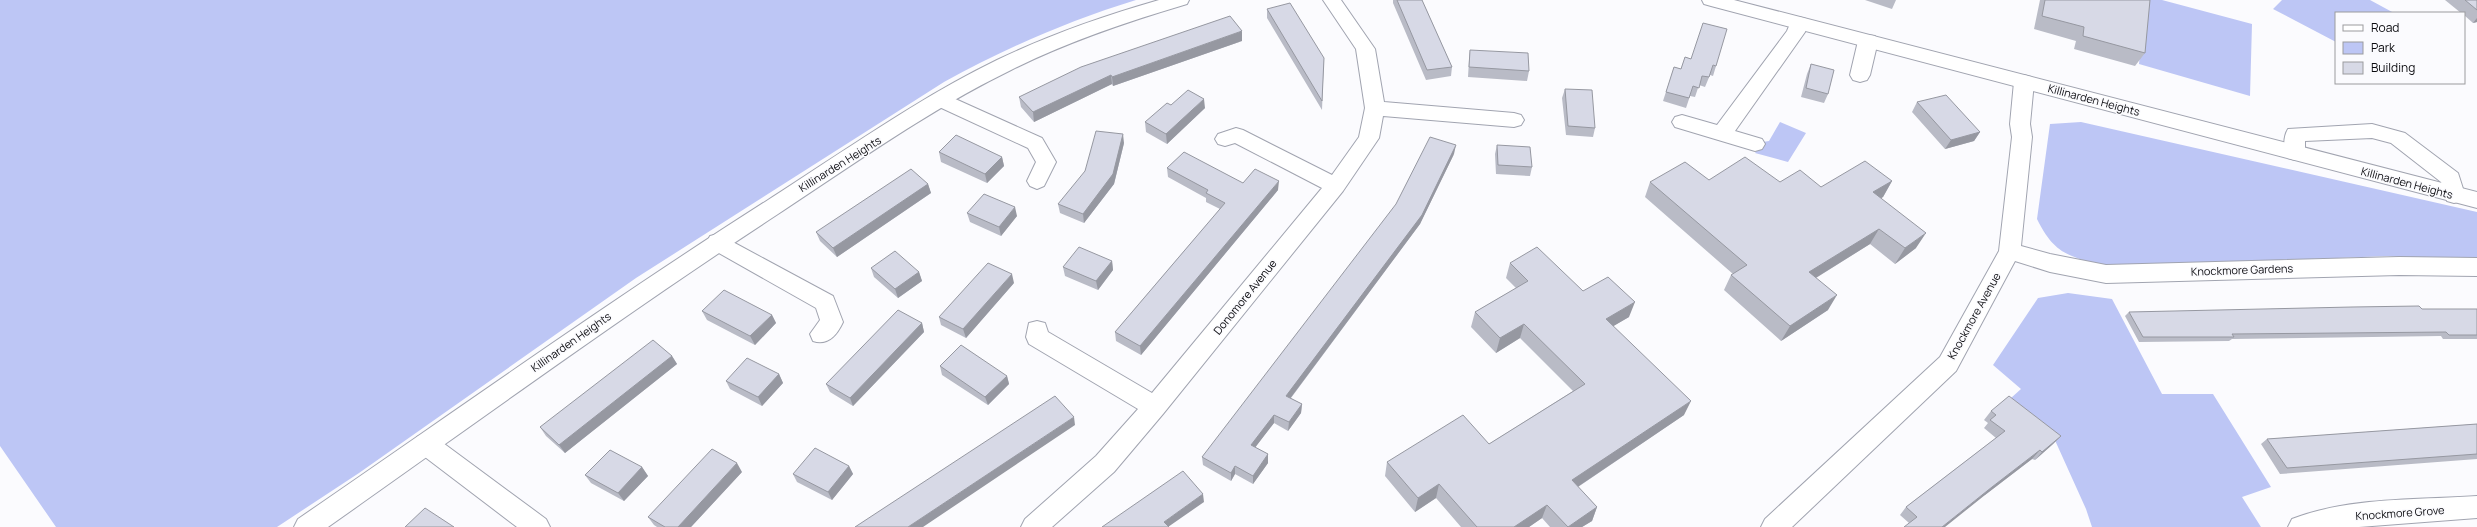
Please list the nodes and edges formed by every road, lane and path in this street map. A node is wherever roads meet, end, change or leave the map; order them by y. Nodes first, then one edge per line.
1 (1180, 0) edge
2 (1332, 0) edge
3 (1714, 0) edge
4 (1799, 23) junction
5 (1868, 41) junction
6 (1860, 75) dead end
7 (2024, 82) junction
8 (942, 100) junction
9 (1375, 108) junction
10 (1514, 120) dead end
11 (1682, 122) dead end
12 (1722, 134) junction
13 (1225, 139) dead end
14 (1755, 144) dead end
15 (2295, 153) junction
16 (1037, 182) dead end
17 (1336, 186) junction
18 (2454, 195) junction
19 (2477, 200) edge
20 (718, 242) junction
21 (2010, 251) junction
22 (2477, 266) edge
23 (1036, 330) dead end
24 (821, 334) dead end
25 (1155, 407) junction
26 (426, 444) junction
27 (2477, 507) edge
28 (307, 527) edge
29 (536, 527) edge
30 (1034, 527) edge
31 (1774, 527) edge
32 (2301, 527) edge

1 - 8 street, Killinarden Heights
2 - 9 street, Donomore Avenue
3 - 4 street, Killinarden Heights
4 - 5 street, Killinarden Heights
4 - 12 street
5 - 6 street
5 - 7 street, Killinarden Heights
7 - 15 street, Killinarden Heights
7 - 21 street, Knockmore Avenue
8 - 16 street
8 - 20 street, Killinarden Heights
9 - 10 street
9 - 17 street, Donomore Avenue
11 - 12 street
12 - 14 street
13 - 17 street
15 - 18 street, Killinarden Heights
15 - 18 street
17 - 25 street, Donomore Avenue
18 - 19 street, Killinarden Heights
20 - 24 street
20 - 26 street, Killinarden Heights
21 - 22 street, Knockmore Gardens
21 - 31 street, Knockmore Avenue
23 - 25 street
25 - 30 street, Donomore Avenue
26 - 28 street, Killinarden Heights
26 - 29 street
27 - 32 street, Knockmore Grove

